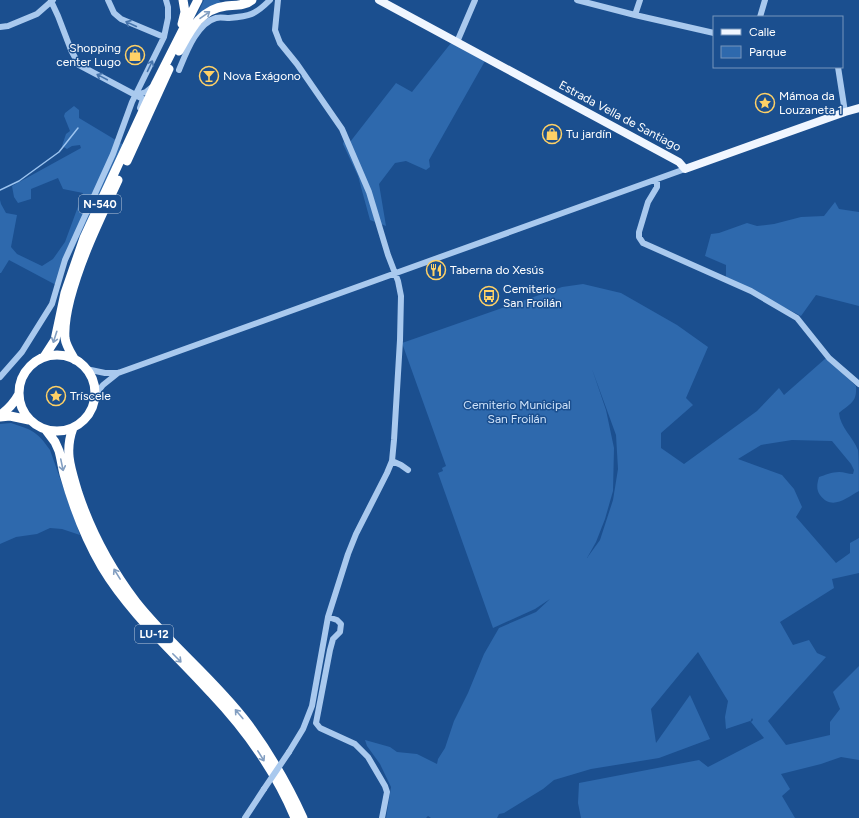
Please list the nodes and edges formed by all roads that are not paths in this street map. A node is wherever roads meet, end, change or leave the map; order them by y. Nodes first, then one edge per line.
1 (108, 0) edge
2 (166, 0) edge
3 (183, 0) edge
4 (198, 0) edge
5 (225, 0) edge
6 (252, 0) edge
7 (270, 0) edge
8 (278, 0) edge
9 (379, 0) edge
10 (475, 0) edge
11 (577, 0) edge
12 (640, 0) edge
13 (765, 0) edge
14 (52, 1) edge
15 (238, 6) junction
16 (635, 15) junction
17 (760, 16) edge
18 (0, 27) edge
19 (713, 33) edge
20 (164, 37) junction
21 (457, 42) junction
22 (172, 56) junction
23 (838, 68) edge
24 (179, 70) dead end
25 (156, 83) junction
26 (136, 95) junction
27 (859, 108) edge
28 (845, 112) junction
29 (137, 123) junction
30 (685, 169) junction
31 (657, 180) junction
32 (396, 274) junction
33 (44, 357) junction
34 (75, 360) junction
35 (86, 369) junction
36 (118, 373) junction
37 (0, 377) edge
38 (859, 384) edge
39 (19, 394) junction
40 (95, 395) junction
41 (0, 416) edge
42 (29, 420) junction
43 (73, 428) junction
44 (46, 430) junction
45 (392, 461) junction
46 (408, 470) dead end
47 (328, 617) junction
48 (246, 818) edge
49 (295, 818) edge
50 (304, 818) edge
51 (382, 818) edge

20 -> 1 street
2 - 20 street
3 - 22 highway
4 - 22 highway, N-540
5 - 15 highway
6 - 15 highway
7 - 24 street
8 - 32 street
9 - 21 main road, Estrada Vella de Santiago
10 - 21 street
11 - 16 street
12 - 16 street
13 - 17 street
14 - 18 street
26 -> 14 street
22 -> 15 highway
16 - 19 street
26 -> 20 street
21 - 30 main road, Estrada Vella de Santiago
22 - 25 highway, N-540
22 - 34 highway, N-540
23 - 28 street
25 - 26 street
25 - 29 highway, N-540
26 - 29 street
26 - 37 street
27 - 28 main road, Estrada Vella de Santiago
28 - 30 main road, Estrada Vella de Santiago
29 -> 33 highway, N-540
30 - 31 street
31 - 32 street
31 - 38 street
32 - 36 street
32 - 45 street
33 - 34 highway, N-540
33 - 39 highway, N-540
34 - 35 highway, N-540
35 - 36 street
35 - 40 highway, N-540
36 - 40 street
39 - 41 highway, N-540
39 - 42 highway
40 - 43 highway, N-540
41 - 42 highway, N-540
42 - 44 highway, N-540
43 - 44 highway, N-540
50 -> 43 highway, LU-12
44 -> 49 highway, LU-12
45 - 46 street
45 - 47 street
47 - 48 street, bridge
47 - 51 street

